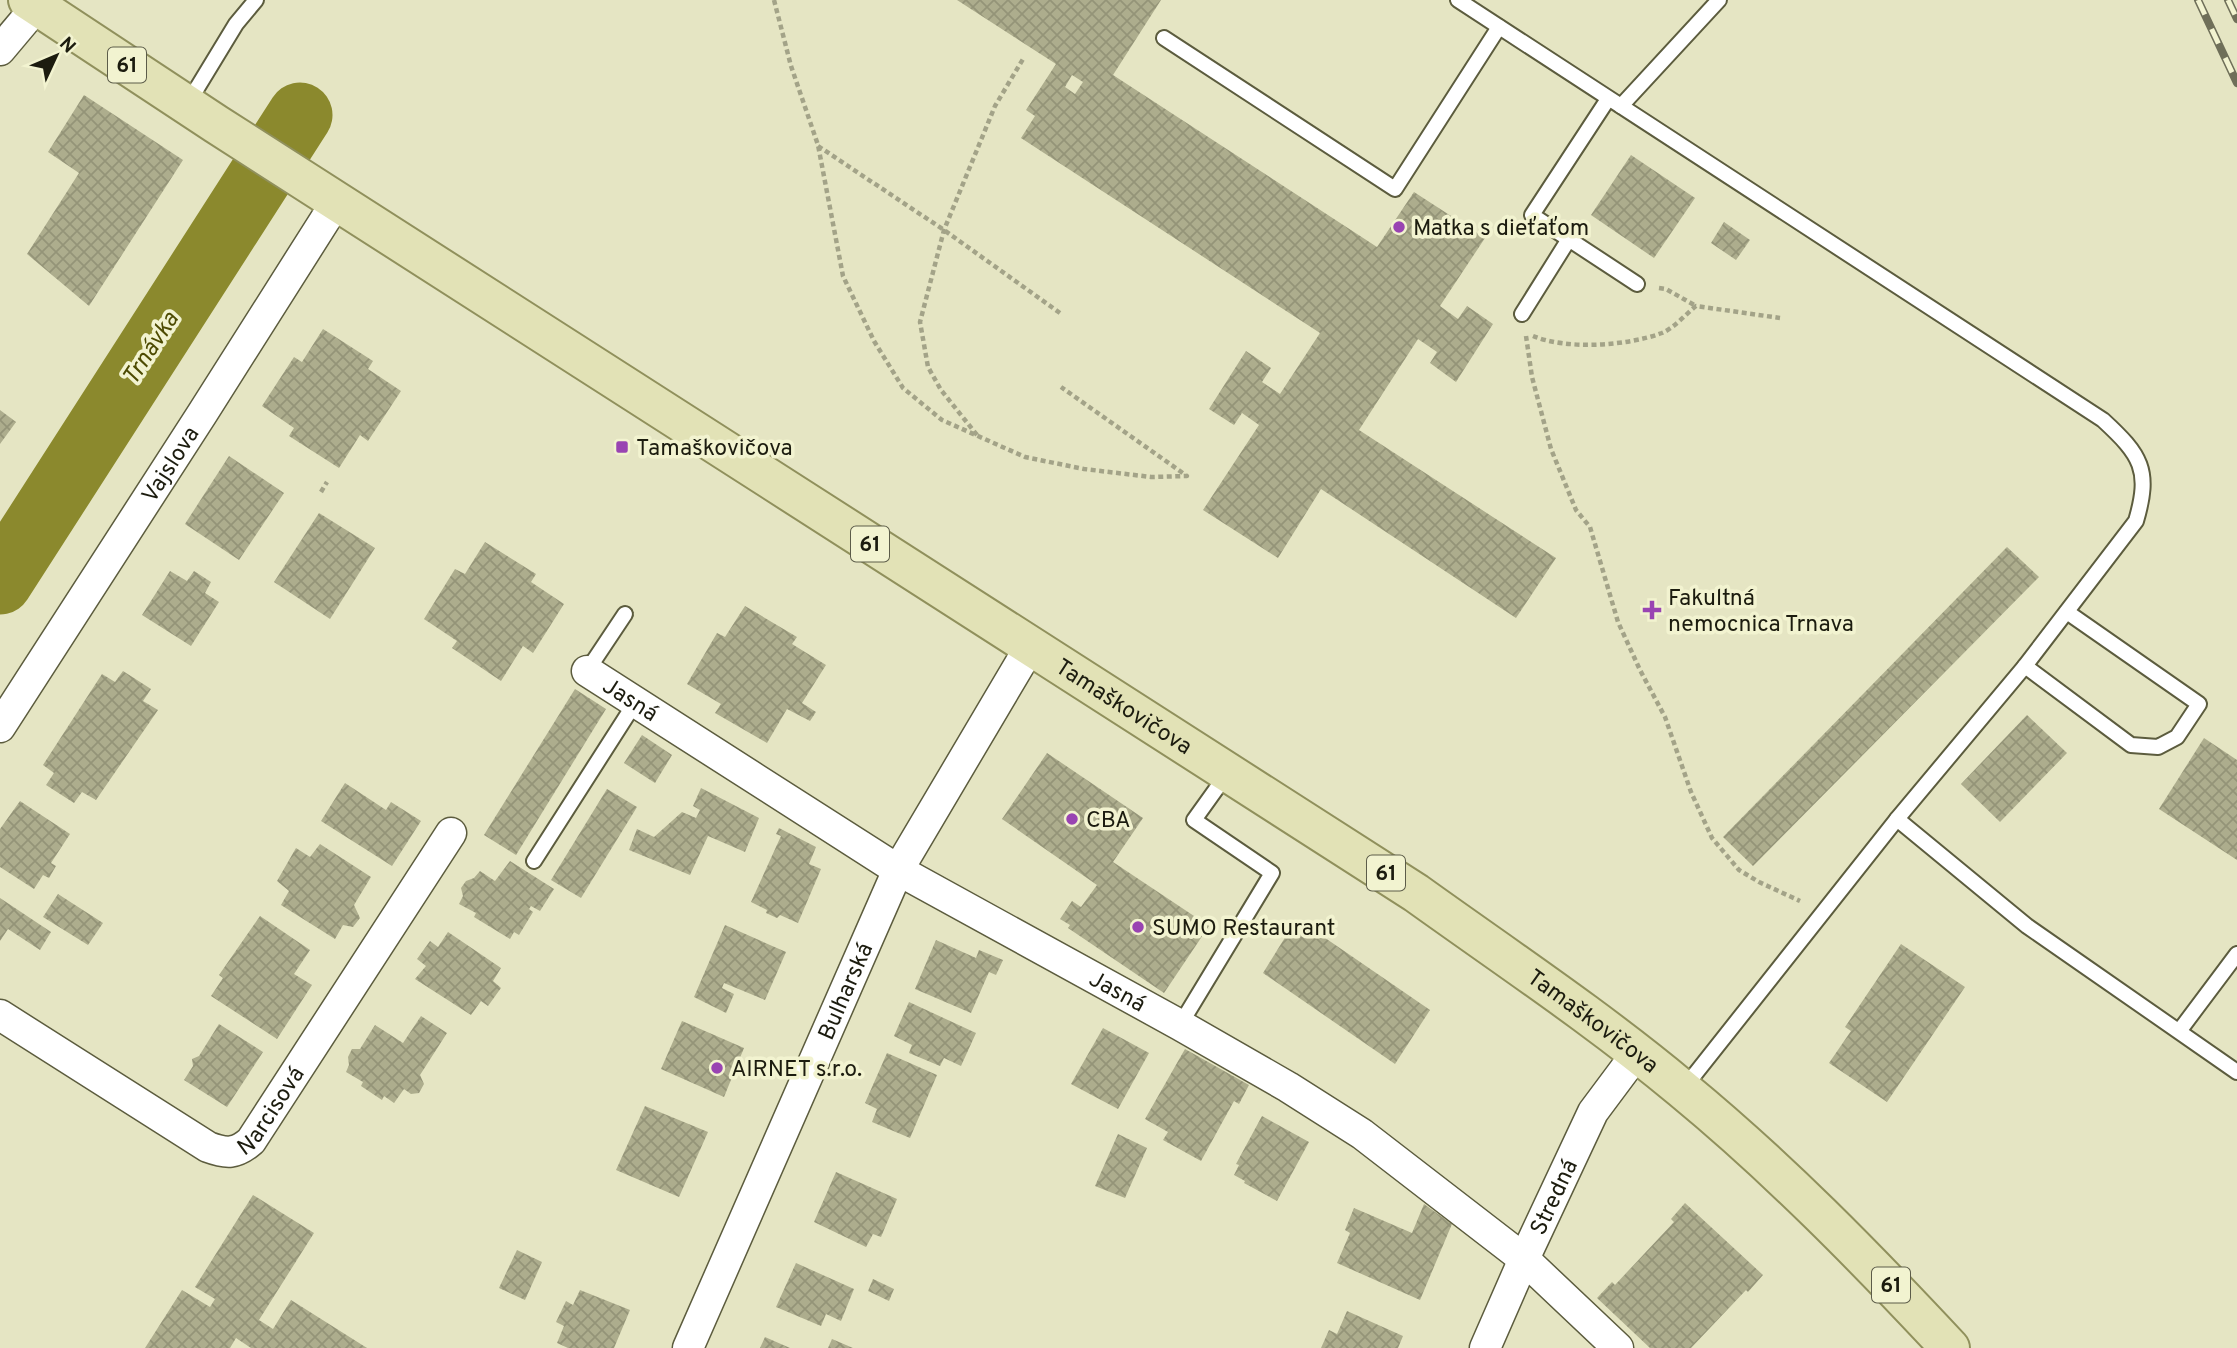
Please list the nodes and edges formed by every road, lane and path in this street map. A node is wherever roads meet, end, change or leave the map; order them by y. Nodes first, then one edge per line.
1 (256, 0) edge
2 (774, 0) edge
3 (1458, 0) edge
4 (1719, 0) edge
5 (32, 3) edge
6 (1499, 27) junction
7 (1164, 38) dead end
8 (0, 50) edge
9 (1023, 59) dead end
10 (1614, 103) junction
11 (201, 114) junction
12 (817, 145) junction
13 (329, 195) junction
14 (944, 230) junction
15 (1569, 239) junction
16 (1637, 284) joint
17 (1696, 306) junction
18 (1060, 313) dead end
19 (1522, 314) dead end
20 (1780, 318) dead end
21 (1061, 387) dead end
22 (978, 436) junction
23 (327, 482) dead end
24 (321, 492) dead end
25 (2067, 612) junction
26 (625, 614) dead end
27 (1030, 647) junction
28 (2025, 666) junction
29 (587, 671) joint
30 (635, 703) junction
31 (0, 726) edge
32 (1228, 772) junction
33 (1897, 819) junction
34 (451, 833) dead end
35 (534, 861) dead end
36 (898, 870) junction
37 (1821, 915) junction
38 (2237, 954) edge
39 (0, 1015) edge
40 (1180, 1025) junction
41 (2180, 1030) junction
42 (1637, 1053) junction
43 (2237, 1072) edge
44 (1683, 1090) junction
45 (1524, 1259) junction
46 (688, 1348) edge
47 (1485, 1348) edge
48 (1618, 1348) edge
49 (1950, 1348) edge

1 - 11 lane
2 - 12 path
3 - 6 lane
4 - 10 lane
5 - 8 street
5 - 11 main road, Tamaškovičova / 61
6 - 7 lane
6 - 10 lane
9 - 14 path
10 - 15 lane
10 - 25 lane
11 - 13 main road, Tamaškovičova / 61
12 - 14 path
12 - 22 path
13 - 27 main road, Tamaškovičova / 61
13 - 31 street, Vajslova
14 - 18 path
14 - 22 path
15 - 16 lane
15 - 19 lane
16 - 17 path
17 - 20 path
17 - 37 path
21 - 22 path
23 - 24 path
25 - 28 lane
25 - 28 lane
26 - 29 lane
27 - 32 main road, Tamaškovičova / 61
27 - 36 street, Bulharská
28 - 33 lane
29 - 30 street, Jasná
30 - 35 lane
30 - 36 street, Jasná
32 - 40 lane
32 - 42 main road, Tamaškovičova / 61
33 - 37 lane
33 - 41 lane
34 - 39 street, Narcisová
36 - 40 street, Jasná
36 - 46 street, Bulharská
37 - 44 lane
38 - 41 lane
40 - 45 street, Jasná
41 - 43 lane
42 - 44 main road, Tamaškovičova / 61
42 - 45 street, Stredná
44 - 49 main road, Tamaškovičova / 61
45 - 47 street, Stredná
45 - 48 street, Jasná

